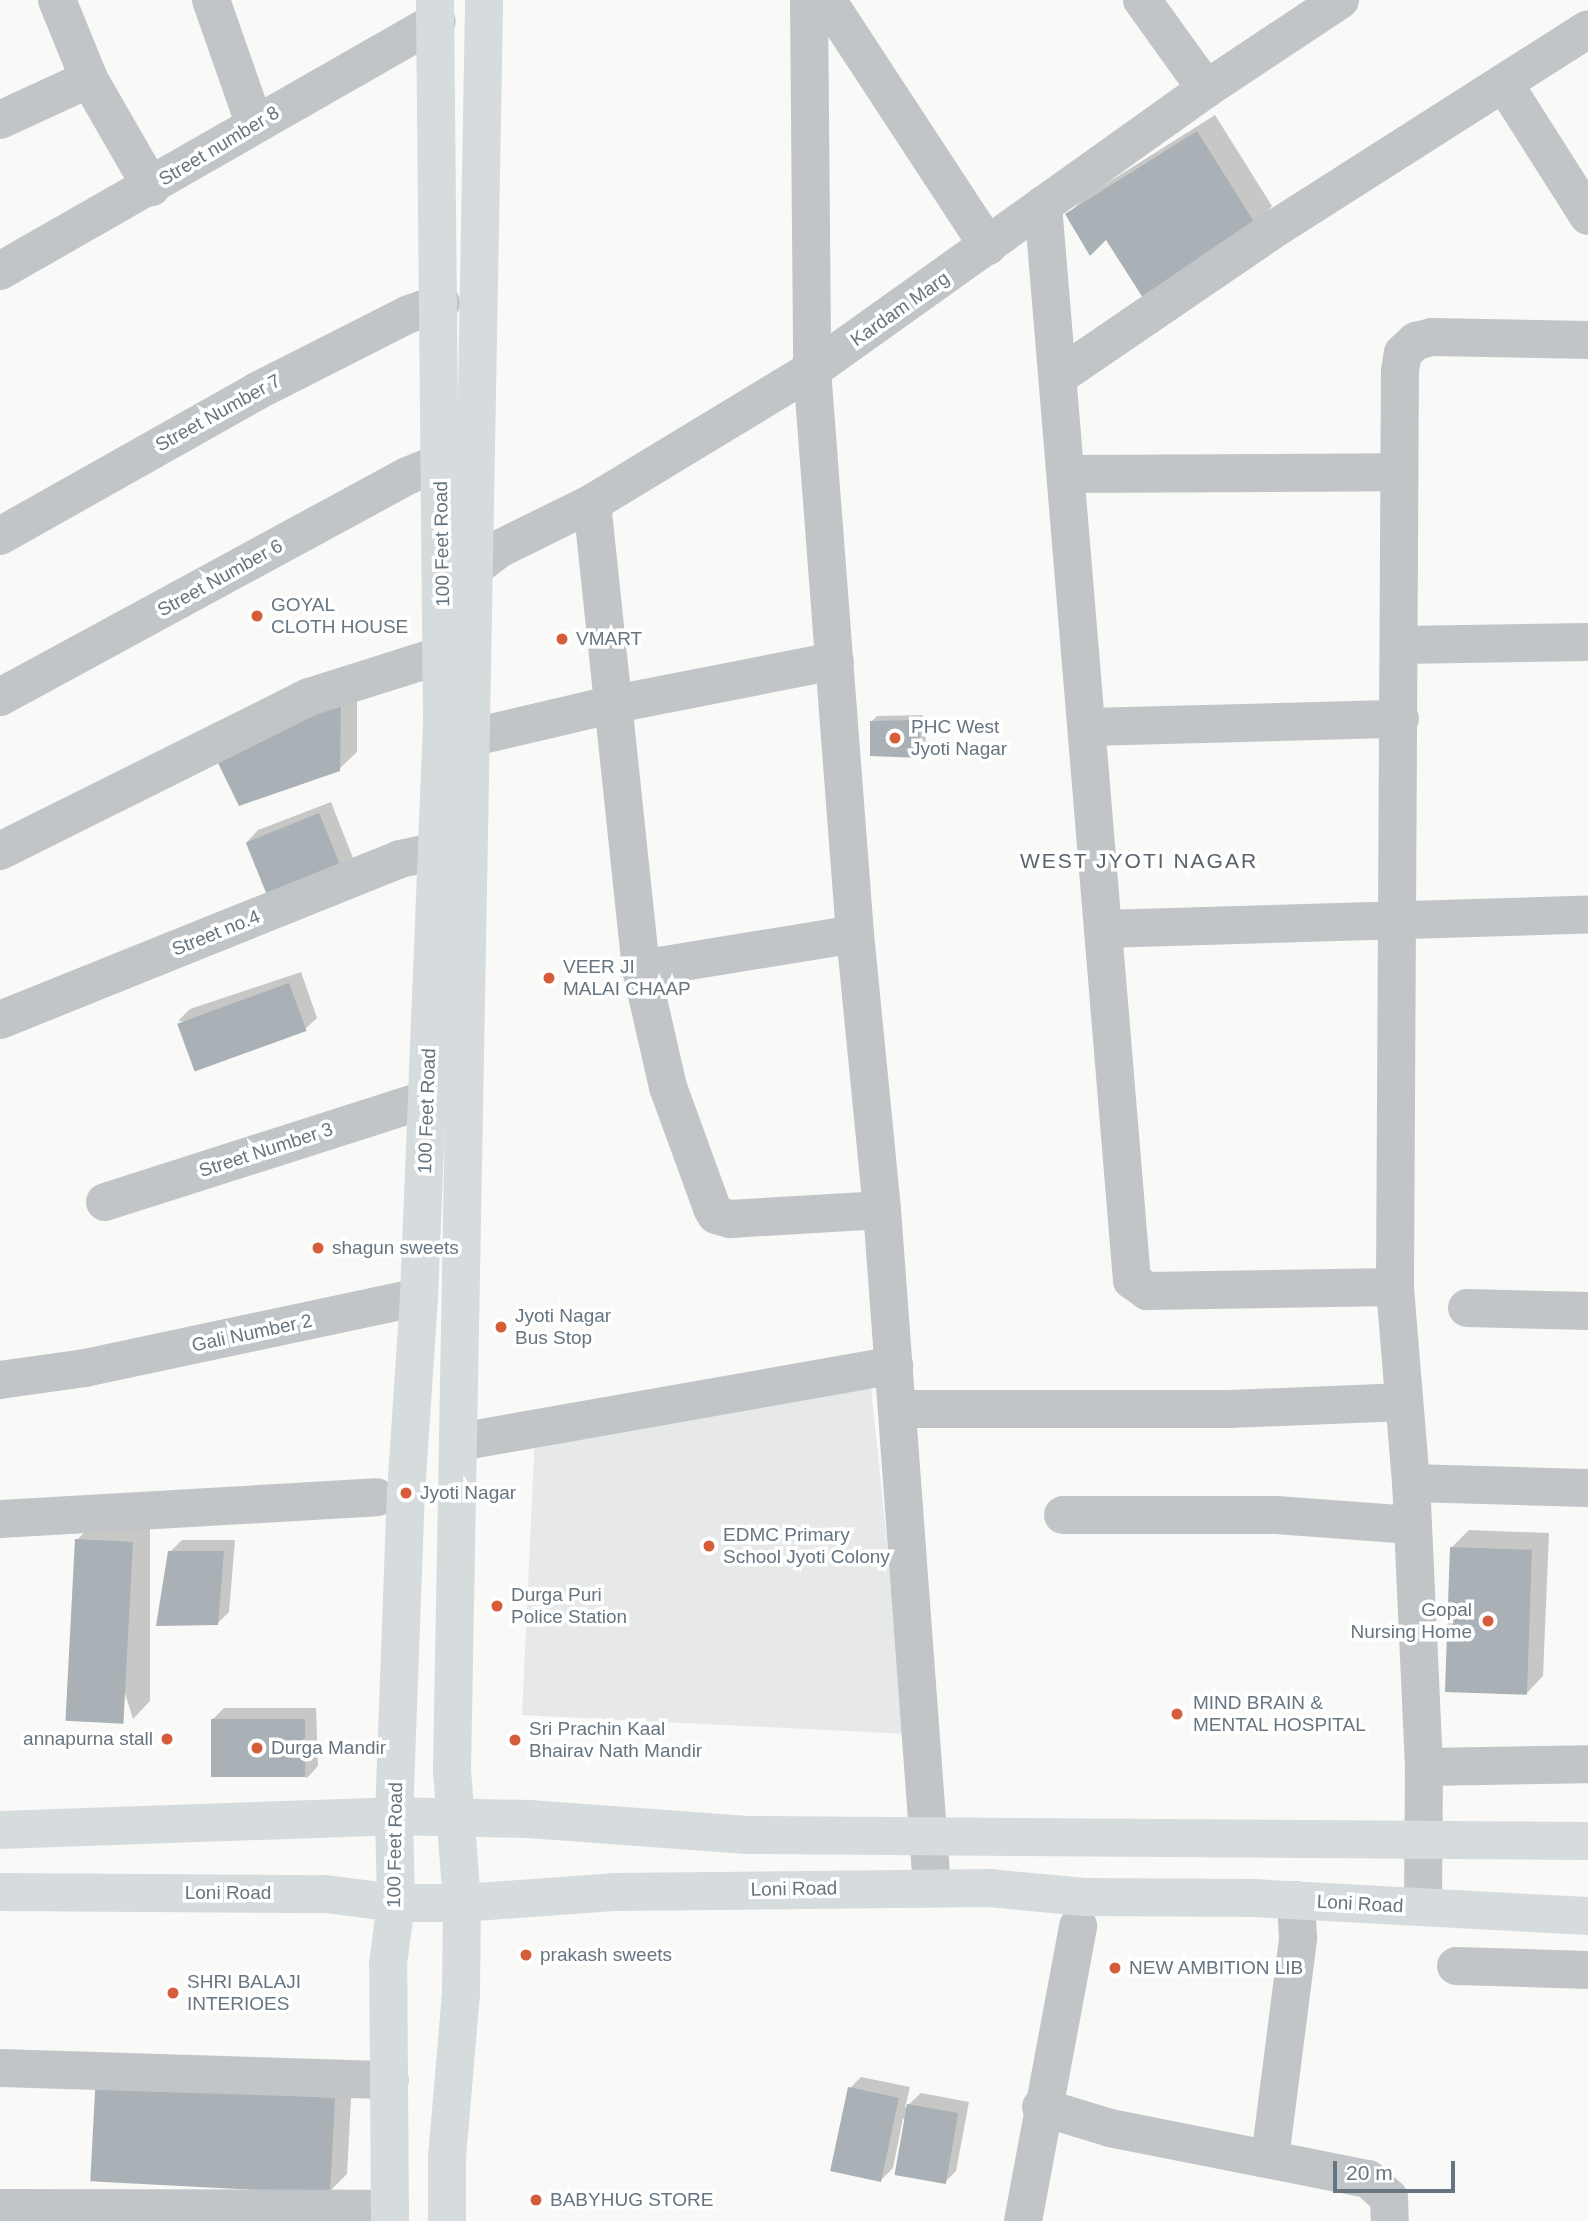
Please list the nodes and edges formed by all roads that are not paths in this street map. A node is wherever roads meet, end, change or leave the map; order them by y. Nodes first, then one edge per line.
1 (57, 0) edge
2 (211, 0) edge
3 (484, 0) edge
4 (809, 0) edge
5 (827, 0) edge
6 (1142, 0) edge
7 (1340, 0) edge
8 (436, 11) edge
9 (1588, 29) edge
10 (89, 79) junction
11 (1505, 85) junction
12 (1206, 89) junction
13 (0, 120) edge
14 (254, 123) junction
15 (151, 187) junction
16 (1044, 205) junction
17 (1588, 216) edge
18 (988, 246) junction
19 (0, 271) edge
20 (441, 303) junction
21 (1588, 340) edge
22 (812, 370) junction
23 (1059, 376) junction
24 (441, 462) junction
25 (1398, 472) junction
26 (1067, 474) junction
27 (592, 503) junction
28 (0, 536) edge
29 (476, 565) junction
30 (443, 593) junction
31 (1588, 642) edge
32 (1399, 645) junction
33 (442, 655) junction
34 (835, 661) junction
35 (0, 697) edge
36 (610, 705) junction
37 (1400, 719) junction
38 (1088, 727) junction
39 (474, 737) junction
40 (0, 851) edge
41 (433, 852) junction
42 (1588, 915) edge
43 (1400, 919) junction
44 (1103, 929) junction
45 (855, 933) junction
46 (641, 969) junction
47 (0, 1020) edge
48 (428, 1099) junction
49 (105, 1202) dead end
50 (882, 1210) junction
51 (1395, 1287) junction
52 (419, 1297) junction
53 (1467, 1308) dead end
54 (1588, 1311) edge
55 (894, 1366) junction
56 (0, 1383) edge
57 (1405, 1402) junction
58 (898, 1409) junction
59 (459, 1442) junction
60 (1411, 1483) junction
61 (1588, 1488) edge
62 (376, 1497) dead end
63 (1063, 1515) dead end
64 (0, 1518) edge
65 (1412, 1525) junction
66 (1588, 1764) edge
67 (1424, 1767) junction
68 (394, 1816) junction
69 (455, 1818) junction
70 (0, 1830) edge
71 (929, 1837) junction
72 (1427, 1840) junction
73 (1588, 1841) edge
74 (932, 1888) junction
75 (0, 1892) edge
76 (1296, 1900) junction
77 (396, 1903) junction
78 (462, 1903) junction
79 (1423, 1907) junction
80 (1588, 1916) edge
81 (1078, 1926) dead end
82 (1456, 1966) dead end
83 (1588, 1970) edge
84 (0, 2068) edge
85 (390, 2080) junction
86 (1041, 2107) junction
87 (1270, 2158) junction
88 (0, 2208) edge
89 (390, 2215) edge
90 (447, 2221) edge
91 (1023, 2221) edge
92 (1390, 2221) edge

1 - 10 street
2 - 14 street
3 - 29 main road, 100 Feet Road
4 - 22 street
5 - 18 street
6 - 12 street
7 - 12 street, Kardam Marg
8 - 14 street, Street number 8
8 - 20 main road, 100 Feet Road
9 - 11 street
10 - 13 street
10 - 15 street
11 - 17 street
11 - 23 street
12 - 16 street, Kardam Marg
14 - 15 street, Street number 8
15 - 19 street, Street number 8
16 - 18 street, Kardam Marg
16 - 23 street
18 - 22 street, Kardam Marg
20 - 24 main road, 100 Feet Road
20 - 28 street, Street Number 7
21 - 25 street
22 - 27 street, Kardam Marg
22 - 34 street
23 - 26 street
24 - 30 main road, 100 Feet Road
24 - 35 street, Street Number 6
25 - 26 street
25 - 32 street
26 - 38 street
27 - 29 street, Kardam Marg
27 - 36 street
29 - 30 street, Kardam Marg
29 - 39 main road, 100 Feet Road
30 - 33 main road, 100 Feet Road
31 - 32 street
32 - 37 street
33 - 40 street
33 - 41 main road, 100 Feet Road
34 - 36 street
34 - 45 street
36 - 39 street
36 - 46 street
37 - 38 street
37 - 43 street
38 - 44 street
39 - 59 main road, 100 Feet Road
41 - 47 street, Street no.4
41 - 48 main road, 100 Feet Road
42 - 43 street
43 - 44 street
43 - 51 street
44 - 51 street
45 - 46 street
45 - 50 street
46 - 50 street
48 - 49 street, Street Number 3
48 - 52 main road, 100 Feet Road
50 - 55 street
51 - 57 street
52 - 56 street, Gali Number 2
52 - 68 main road, 100 Feet Road
53 - 54 street
55 - 58 street
55 - 59 street
57 - 58 street
57 - 60 street
58 - 71 street
59 - 69 main road, 100 Feet Road
60 - 61 street
60 - 65 street
62 - 64 street
63 - 65 street
65 - 67 street
66 - 67 street
67 - 72 street
68 - 69 main road
68 - 70 main road
68 - 77 main road, 100 Feet Road
69 - 71 main road
69 - 78 main road, 100 Feet Road
71 - 72 main road
71 - 74 street
72 - 73 main road
72 - 79 street
74 - 76 main road, Loni Road
74 - 78 main road, Loni Road
75 - 77 main road, Loni Road
76 - 79 main road, Loni Road
76 - 87 street
77 - 78 main road, Loni Road
77 - 85 main road, 100 Feet Road
78 - 90 main road, 100 Feet Road
79 - 80 main road, Loni Road
81 - 86 street
82 - 83 street
84 - 85 street
85 - 89 main road, 100 Feet Road
86 - 87 street
86 - 91 street
87 - 92 street
88 - 89 street

